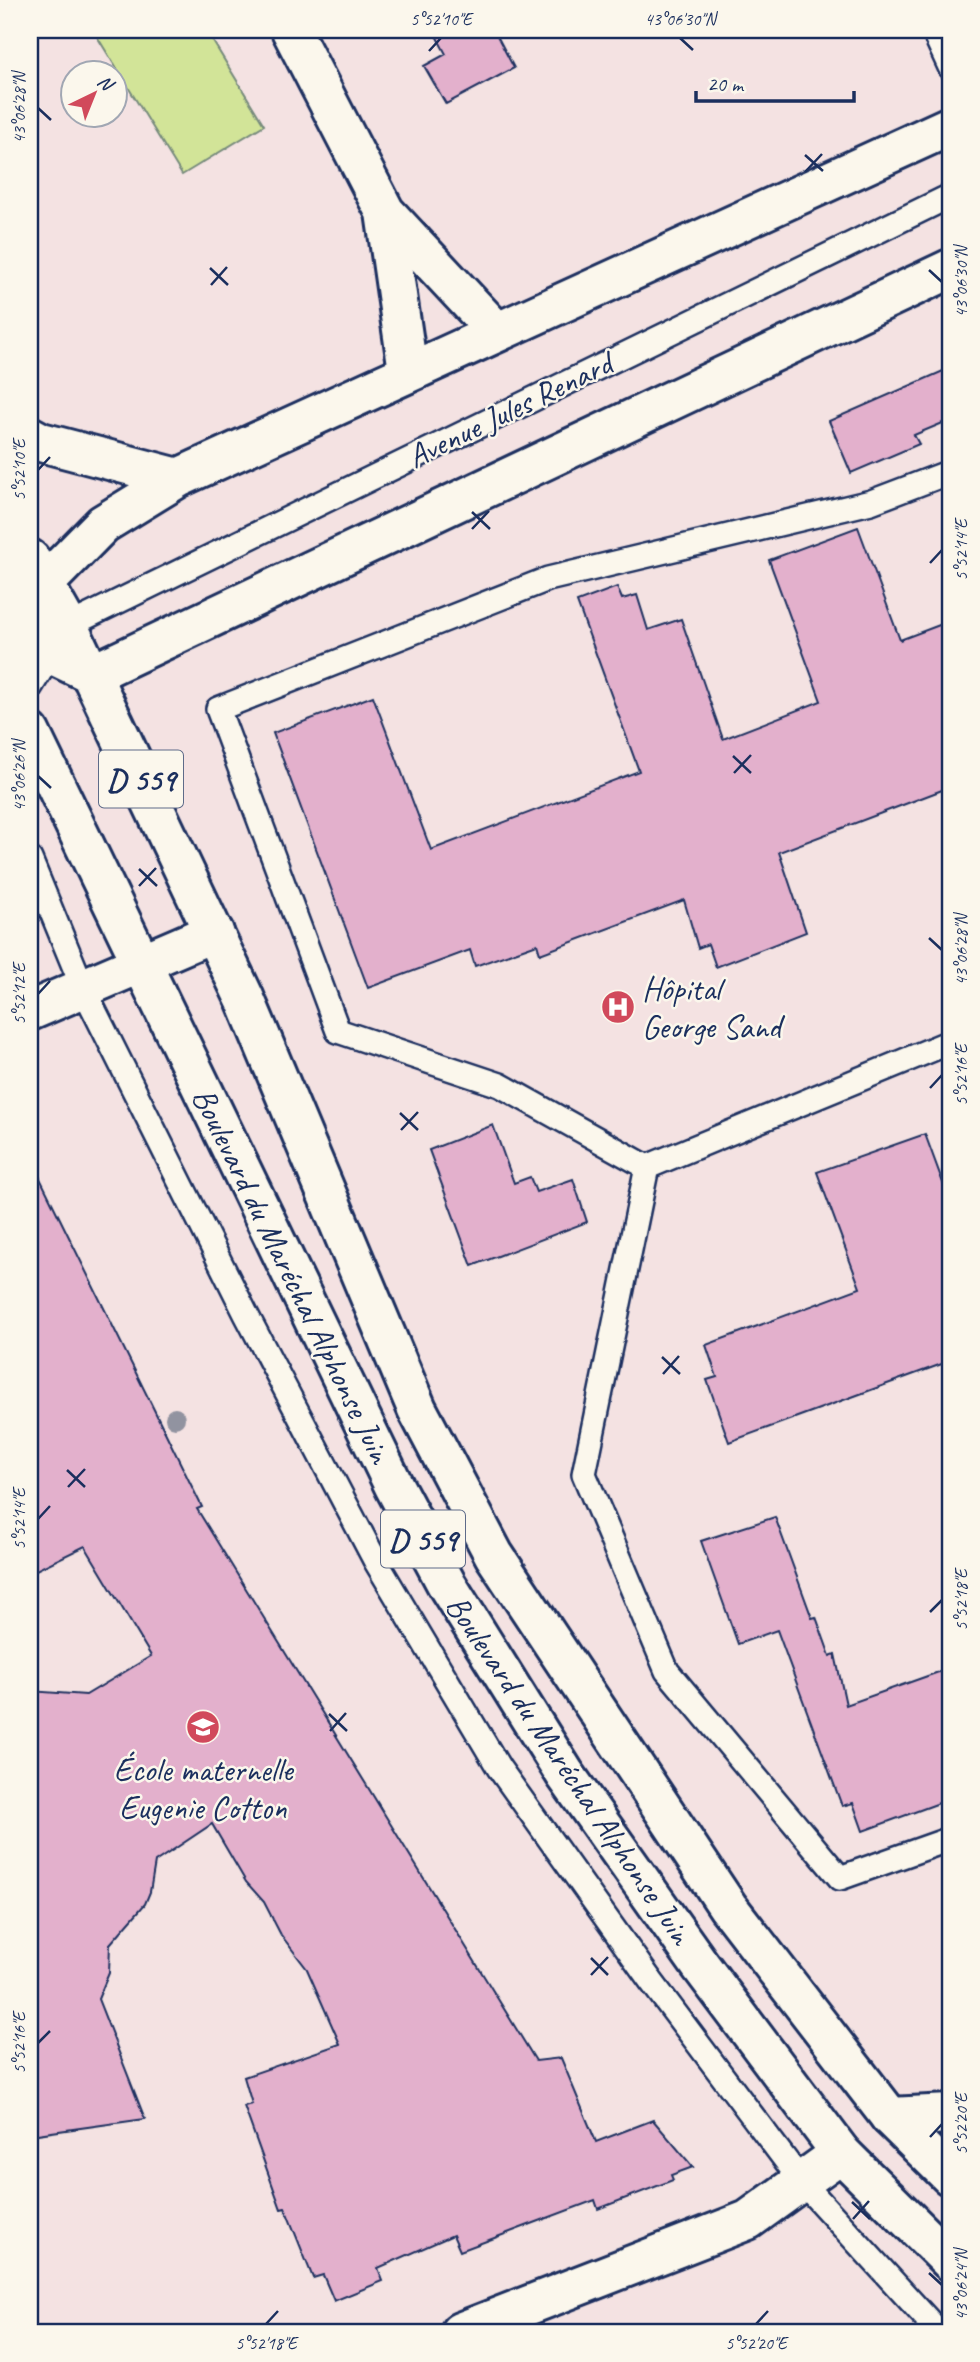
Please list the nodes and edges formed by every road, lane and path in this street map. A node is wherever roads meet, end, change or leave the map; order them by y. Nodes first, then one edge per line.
1 (291, 30) edge
2 (933, 30) edge
3 (950, 67) edge
4 (950, 126) edge
5 (950, 196) edge
6 (385, 212) junction
7 (950, 268) edge
8 (496, 331) junction
9 (408, 371) junction
10 (30, 436) edge
11 (950, 472) edge
12 (178, 478) junction
13 (39, 615) edge
14 (92, 674) junction
15 (30, 688) edge
16 (30, 732) edge
17 (30, 859) edge
18 (214, 932) junction
19 (143, 963) junction
20 (83, 988) junction
21 (30, 1011) edge
22 (950, 1042) edge
23 (647, 1167) junction
24 (950, 1839) edge
25 (950, 2114) edge
26 (890, 2117) junction
27 (841, 2153) junction
28 (950, 2176) edge
29 (802, 2182) junction
30 (950, 2262) edge
31 (460, 2332) edge
32 (939, 2332) edge

1 - 6 main road
2 - 3 lane
4 - 8 main road
5 - 13 lane, Avenue Jules Renard
6 - 8 main road
6 - 9 main road
7 - 14 main road, Avenue Jules Renard
8 - 9 main road
9 - 12 main road
10 - 12 main road
11 - 23 lane
12 - 13 main road
13 - 14 main road, Boulevard du Maréchal Alphonse Juin / D 559
13 - 15 lane
14 - 18 main road, Boulevard du Maréchal Alphonse Juin / D 559
16 - 19 main road, Boulevard du Maréchal Alphonse Juin / D 559
17 - 20 lane
18 - 19 main road
18 - 26 main road, Boulevard du Maréchal Alphonse Juin / D 559
19 - 20 main road
19 - 27 main road, Boulevard du Maréchal Alphonse Juin / D 559
20 - 21 main road
20 - 29 lane
22 - 23 lane
23 - 24 lane
25 - 26 main road
26 - 28 main road, Boulevard du Maréchal Alphonse Juin / D 559
27 - 29 main road
27 - 30 main road, Boulevard du Maréchal Alphonse Juin / D 559
29 - 31 main road
29 - 32 lane

